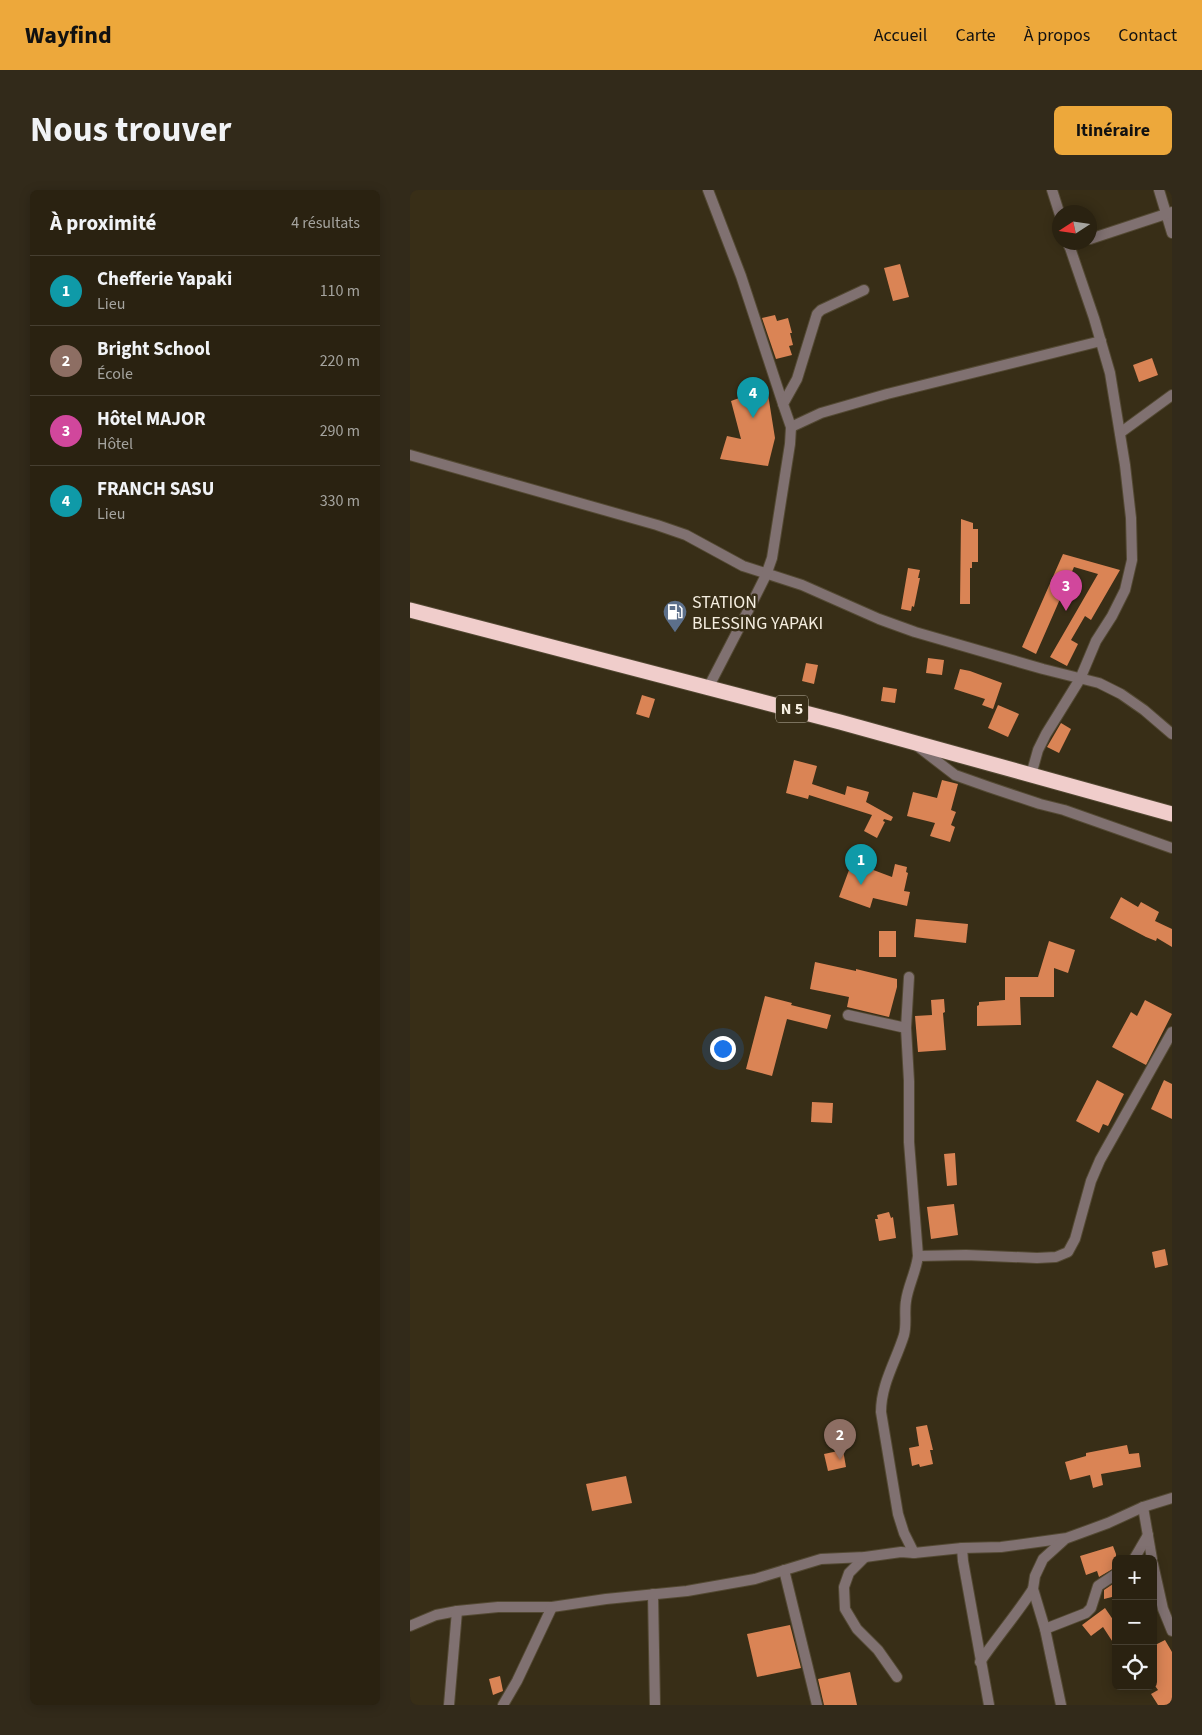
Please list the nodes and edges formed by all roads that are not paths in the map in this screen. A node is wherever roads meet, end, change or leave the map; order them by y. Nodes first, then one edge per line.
1 (708, 190) edge
2 (1052, 190) edge
3 (1159, 190) edge
4 (1057, 205) edge
5 (1169, 213) edge
6 (1172, 233) edge
7 (1097, 237) edge
8 (1070, 250) edge
9 (864, 290) dead end
10 (1101, 341) junction
11 (1172, 395) edge
12 (783, 404) junction
13 (791, 427) junction
14 (1120, 433) junction
15 (410, 455) edge
16 (766, 575) junction
17 (410, 610) edge
18 (1080, 679) junction
19 (708, 688) junction
20 (1172, 734) edge
21 (914, 743) junction
22 (1031, 775) junction
23 (1172, 814) edge
24 (1172, 848) edge
25 (909, 977) dead end
26 (848, 1015) dead end
27 (906, 1028) junction
28 (1172, 1032) edge
29 (918, 1256) junction
30 (1172, 1498) edge
31 (1143, 1507) junction
32 (1148, 1535) junction
33 (1066, 1538) junction
34 (962, 1548) junction
35 (914, 1553) junction
36 (1136, 1555) edge
37 (1151, 1555) edge
38 (865, 1557) junction
39 (784, 1570) junction
40 (1112, 1577) edge
41 (1157, 1582) edge
42 (1033, 1589) junction
43 (653, 1594) junction
44 (552, 1607) junction
45 (456, 1610) junction
46 (410, 1626) edge
47 (1045, 1629) junction
48 (1172, 1631) edge
49 (980, 1662) junction
50 (898, 1677) dead end
51 (449, 1705) edge
52 (503, 1705) edge
53 (654, 1705) edge
54 (817, 1705) edge
55 (989, 1705) edge
56 (1061, 1705) edge

1 - 12 street
2 - 4 street
3 - 5 street
5 - 6 street
5 - 7 street
8 - 10 street
9 - 12 street
10 - 13 street
10 - 14 street
11 - 14 street
12 - 13 street
13 - 16 street
14 - 18 street
15 - 16 street
16 - 18 street
16 - 19 street
17 - 19 highway, N 5
18 - 20 street
18 - 22 street
19 - 21 highway, N 5
21 - 22 highway, N 5
21 - 24 street
22 - 23 highway, N 5
25 - 27 street
26 - 27 street
27 - 29 street
28 - 29 street
29 - 35 street
30 - 31 street
31 - 32 street
31 - 33 street
32 - 36 street
32 - 37 street
33 - 34 street
33 - 42 street
34 - 35 street
34 - 49 street
35 - 38 street
38 - 39 street
38 - 50 street
39 - 43 street
39 - 54 street
40 - 47 street
41 - 48 street
42 - 47 street
42 - 49 street
43 - 44 street
43 - 53 street
44 - 45 street
44 - 52 street
45 - 46 street
45 - 51 street
47 - 56 street
49 - 55 street

